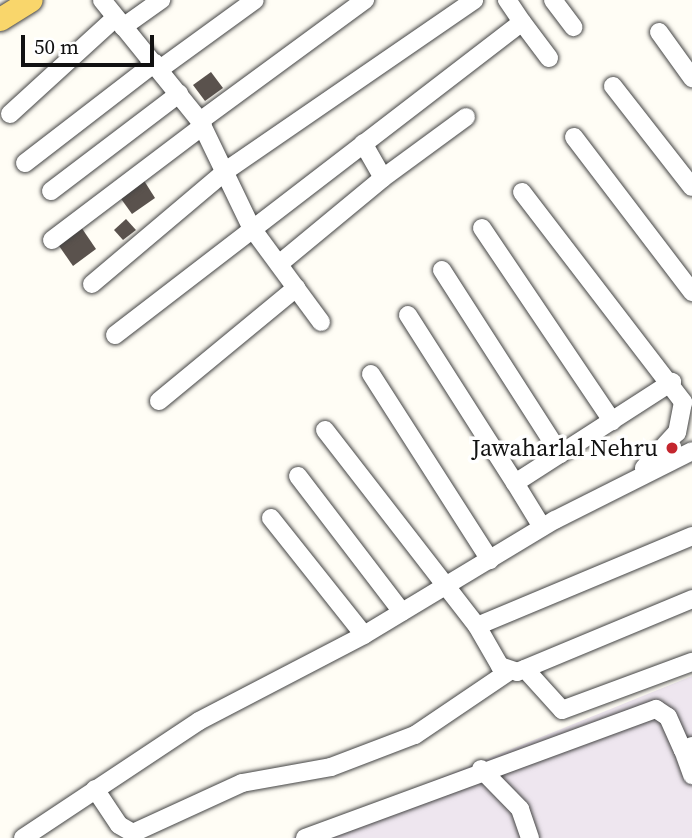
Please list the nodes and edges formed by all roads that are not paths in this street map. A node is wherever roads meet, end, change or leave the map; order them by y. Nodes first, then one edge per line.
1 (30, 0) edge
2 (102, 0) edge
3 (161, 0) edge
4 (255, 0) edge
5 (365, 0) edge
6 (474, 0) edge
7 (507, 0) edge
8 (553, 0) edge
9 (0, 19) edge
10 (522, 22) junction
11 (119, 23) junction
12 (573, 27) dead end
13 (659, 32) dead end
14 (549, 58) dead end
15 (157, 66) junction
16 (692, 78) edge
17 (613, 86) dead end
18 (179, 93) junction
19 (10, 114) dead end
20 (466, 117) dead end
21 (202, 123) junction
22 (574, 137) dead end
23 (363, 143) junction
24 (25, 163) dead end
25 (227, 170) junction
26 (383, 178) junction
27 (692, 187) edge
28 (51, 191) dead end
29 (522, 192) dead end
30 (251, 228) junction
31 (482, 228) dead end
32 (52, 240) dead end
33 (279, 264) junction
34 (442, 270) dead end
35 (92, 284) dead end
36 (296, 288) junction
37 (692, 292) edge
38 (408, 315) dead end
39 (321, 322) dead end
40 (115, 335) dead end
41 (371, 374) dead end
42 (672, 382) junction
43 (159, 401) dead end
44 (612, 421) junction
45 (325, 430) dead end
46 (692, 451) edge
47 (560, 454) junction
48 (298, 476) dead end
49 (635, 478) junction
50 (514, 483) junction
51 (271, 518) dead end
52 (542, 527) junction
53 (692, 536) edge
54 (490, 560) junction
55 (443, 587) junction
56 (692, 599) edge
57 (401, 612) junction
58 (477, 626) junction
59 (364, 635) junction
60 (692, 662) edge
61 (516, 670) junction
62 (687, 748) edge
63 (481, 769) junction
64 (692, 775) edge
65 (95, 789) junction
66 (23, 838) edge
67 (305, 838) edge
68 (530, 838) edge

1 - 9 main road
2 - 11 street
3 - 11 street
4 - 15 street
5 - 21 street
6 - 25 street
7 - 10 street
8 - 12 street
10 - 14 street
10 - 23 street
11 - 15 street
11 - 19 street
13 - 16 street
15 - 18 street
15 - 24 street
17 - 27 street
18 - 21 street
18 - 28 street
20 - 26 street
21 - 25 street
21 - 32 street
22 - 37 street
23 - 26 street
23 - 30 street
25 - 30 street
25 - 35 street
26 - 33 street
29 - 42 street
30 - 33 street
30 - 40 street
31 - 44 street
33 - 36 street
34 - 47 street
36 - 39 street
36 - 43 street
38 - 50 street
41 - 54 street
42 - 44 street
42 - 49 street
44 - 47 street
45 - 55 street
46 - 49 street
47 - 50 street
48 - 57 street
49 - 52 street
50 - 52 street
51 - 59 street
52 - 54 street
53 - 58 street
54 - 55 street
55 - 57 street
55 - 58 street
56 - 61 street
57 - 59 street
58 - 61 street
59 - 65 street
60 - 61 street
61 - 65 street
62 - 63 street
62 - 64 street
63 - 67 street
63 - 68 street
65 - 66 street

